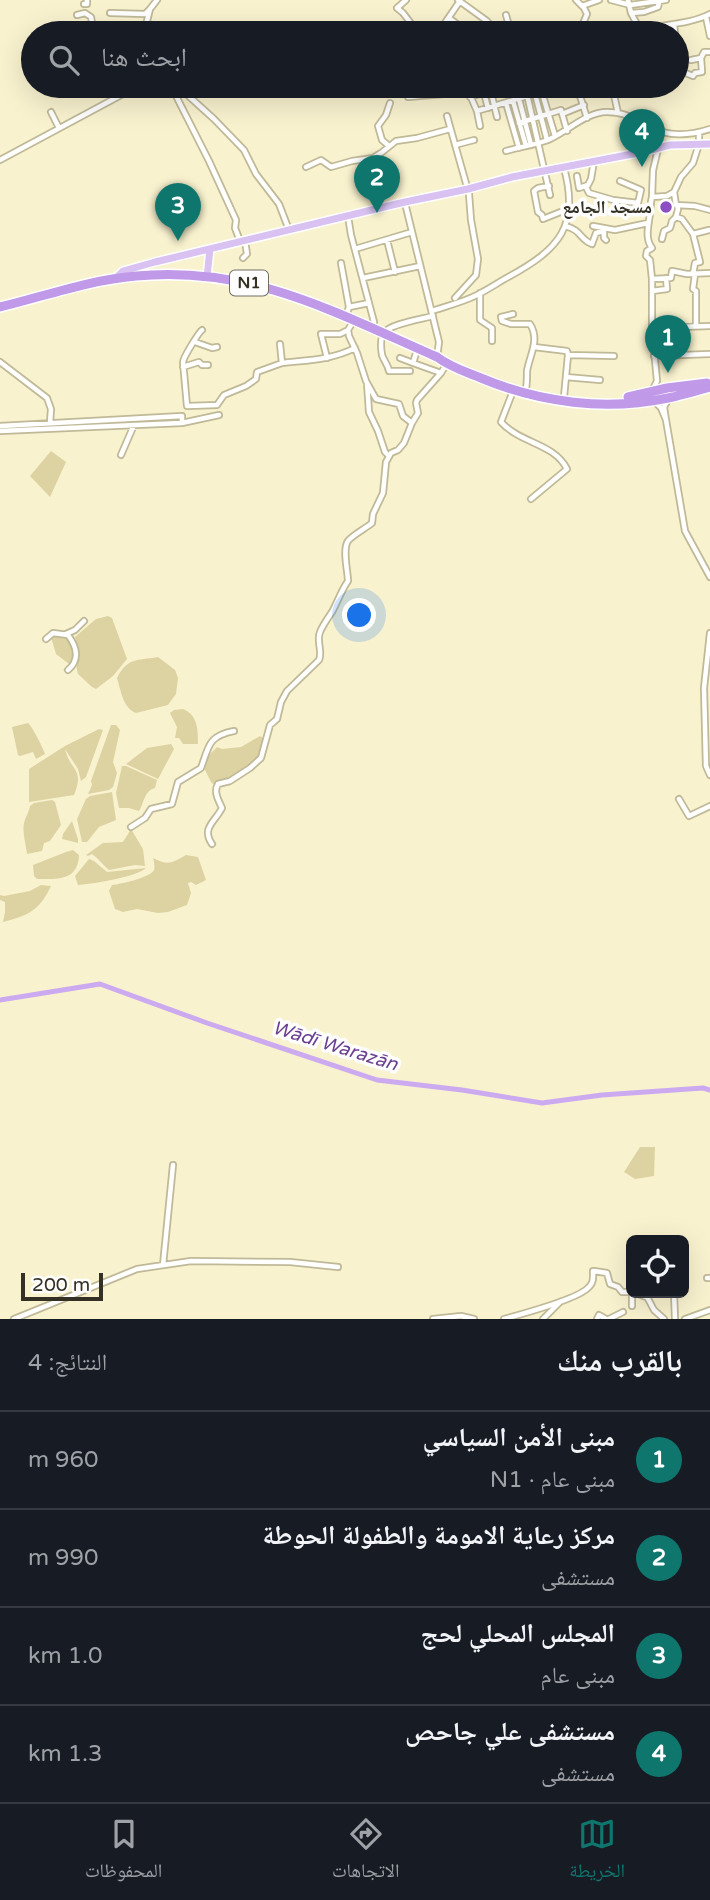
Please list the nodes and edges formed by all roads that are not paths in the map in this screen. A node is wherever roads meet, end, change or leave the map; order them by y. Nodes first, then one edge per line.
1 (157, 0) edge
2 (406, 0) edge
3 (459, 0) edge
4 (576, 0) edge
5 (599, 0) edge
6 (611, 0) edge
7 (662, 1) edge
8 (629, 3) edge
9 (582, 6) junction
10 (150, 9) junction
11 (110, 13) dead end
12 (631, 13) junction
13 (77, 15) dead end
14 (506, 15) dead end
15 (708, 15) edge
16 (449, 18) junction
17 (92, 21) edge
18 (147, 21) edge
19 (409, 21) edge
20 (447, 21) edge
21 (453, 21) edge
22 (487, 21) edge
23 (508, 21) edge
24 (584, 21) edge
25 (635, 21) edge
26 (689, 22) edge
27 (710, 36) edge
28 (710, 52) edge
29 (701, 58) junction
30 (691, 60) dead end
31 (710, 68) edge
32 (702, 69) junction
33 (689, 75) edge
34 (115, 98) edge
35 (177, 98) edge
36 (191, 98) edge
37 (470, 98) edge
38 (486, 98) edge
39 (491, 98) edge
40 (523, 98) edge
41 (527, 98) edge
42 (536, 98) edge
43 (543, 98) edge
44 (581, 98) edge
45 (615, 98) edge
46 (519, 99) junction
47 (513, 101) junction
48 (390, 103) dead end
49 (506, 103) junction
50 (584, 105) junction
51 (491, 107) junction
52 (477, 111) junction
53 (51, 112) dead end
54 (618, 113) junction
55 (562, 114) junction
56 (447, 116) dead end
57 (545, 116) junction
58 (497, 117) dead end
59 (587, 118) junction
60 (533, 120) junction
61 (522, 122) junction
62 (480, 126) dead end
63 (59, 128) junction
64 (450, 129) junction
65 (710, 129) edge
66 (566, 131) junction
67 (699, 133) junction
68 (555, 136) junction
69 (474, 140) dead end
70 (547, 140) junction
71 (539, 142) junction
72 (699, 144) junction
73 (710, 144) edge
74 (455, 145) junction
75 (528, 145) junction
76 (389, 146) junction
77 (519, 148) junction
78 (658, 148) junction
79 (506, 151) dead end
80 (0, 160) edge
81 (594, 161) junction
82 (306, 167) dead end
83 (564, 168) junction
84 (546, 171) junction
85 (577, 176) dead end
86 (620, 181) dead end
87 (549, 186) junction
88 (586, 187) junction
89 (468, 189) junction
90 (674, 192) junction
91 (550, 195) dead end
92 (652, 197) junction
93 (405, 202) junction
94 (676, 205) junction
95 (710, 210) edge
96 (569, 211) junction
97 (348, 216) junction
98 (676, 217) junction
99 (648, 223) junction
100 (565, 226) junction
101 (593, 226) dead end
102 (710, 229) edge
103 (289, 230) junction
104 (604, 230) junction
105 (412, 232) junction
106 (693, 234) junction
107 (662, 239) dead end
108 (387, 240) junction
109 (606, 240) dead end
110 (243, 241) junction
111 (209, 249) junction
112 (355, 249) junction
113 (248, 256) dead end
114 (341, 263) dead end
115 (420, 266) junction
116 (395, 272) junction
117 (710, 273) edge
118 (694, 274) junction
119 (207, 276) junction
120 (116, 278) junction
121 (363, 278) junction
122 (666, 278) junction
123 (652, 279) junction
124 (652, 291) junction
125 (480, 293) junction
126 (455, 298) dead end
127 (369, 303) junction
128 (0, 305) edge
129 (350, 314) junction
130 (432, 314) junction
131 (513, 314) dead end
132 (696, 326) junction
133 (710, 326) edge
134 (372, 328) junction
135 (652, 328) junction
136 (202, 330) dead end
137 (348, 330) junction
138 (383, 333) junction
139 (492, 341) dead end
140 (195, 342) junction
141 (280, 344) dead end
142 (216, 347) dead end
143 (534, 347) junction
144 (355, 348) junction
145 (418, 349) junction
146 (710, 354) edge
147 (568, 355) junction
148 (614, 356) dead end
149 (654, 356) junction
150 (437, 357) junction
151 (327, 358) junction
152 (400, 358) dead end
153 (0, 362) edge
154 (282, 363) junction
155 (412, 363) junction
156 (447, 364) junction
157 (208, 365) dead end
158 (183, 367) junction
159 (410, 371) dead end
160 (655, 371) junction
161 (441, 373) junction
162 (566, 377) junction
163 (600, 380) dead end
164 (367, 382) junction
165 (710, 385) edge
166 (526, 389) junction
167 (513, 390) junction
168 (669, 393) junction
169 (652, 396) junction
170 (564, 397) junction
171 (219, 415) dead end
172 (666, 420) junction
173 (50, 423) junction
174 (182, 423) junction
175 (412, 423) junction
176 (134, 425) junction
177 (0, 426) edge
178 (0, 431) edge
179 (121, 455) dead end
180 (389, 456) junction
181 (531, 499) dead end
182 (710, 577) edge
183 (84, 621) dead end
184 (710, 633) edge
185 (66, 635) junction
186 (46, 639) dead end
187 (68, 670) dead end
188 (234, 732) dead end
189 (708, 759) edge
190 (710, 775) edge
191 (679, 799) dead end
192 (710, 806) edge
193 (131, 827) dead end
194 (212, 844) dead end
195 (173, 1165) dead end
196 (163, 1265) junction
197 (338, 1267) dead end
198 (626, 1293) edge
199 (633, 1298) edge
200 (648, 1298) edge
201 (674, 1298) edge
202 (561, 1301) junction
203 (632, 1306) dead end
204 (544, 1307) junction
205 (710, 1310) edge
206 (622, 1312) dead end
207 (546, 1318) edge
208 (14, 1319) edge
209 (433, 1319) edge
210 (474, 1319) edge
211 (504, 1319) edge
212 (597, 1319) edge
213 (608, 1319) edge
214 (664, 1319) edge
215 (675, 1319) edge
216 (685, 1319) edge

1 - 10 street
2 - 19 street
3 - 16 street
3 - 22 street
4 - 9 street
5 - 9 street
6 - 8 street
7 - 8 street
7 - 12 street
8 - 12 street
9 - 24 street
10 - 11 street
10 - 18 street
12 - 25 street
13 - 17 street
14 - 23 street
15 - 26 street
15 - 27 street
16 - 20 street
16 - 21 street
28 - 29 street
29 - 30 street
29 - 32 street
31 - 32 street
32 - 33 street
34 - 63 street
35 - 110 street
36 - 103 street
37 - 52 street
38 - 51 street
39 - 51 street
40 - 46 street
41 - 60 street
42 - 57 street
43 - 57 street
44 - 50 street
45 - 54 street
46 - 47 street
46 - 61 street
47 - 49 street
47 - 61 street
48 - 76 street
49 - 51 street
49 - 77 street
50 - 55 street
50 - 59 street
51 - 52 street
51 - 58 street
52 - 62 street
53 - 63 street
54 - 59 street
54 - 67 street
55 - 57 street
55 - 66 street
56 - 64 street
57 - 60 street
57 - 68 street
57 - 70 street
59 - 66 street
60 - 61 street
60 - 71 street
61 - 75 street
63 - 80 street
64 - 74 street
64 - 76 street
65 - 67 street
66 - 68 street
67 - 72 street
68 - 70 street
69 - 74 street
70 - 71 street
71 - 75 street
71 - 84 street
72 - 73 main road
72 - 78 main road
72 - 90 street
74 - 89 street
75 - 77 street
76 - 82 street
77 - 79 street
78 - 81 main road
78 - 92 street
81 - 83 main road
81 - 88 street
83 - 84 main road
83 - 96 street
84 - 87 street
84 - 89 main road
85 - 88 street
86 - 88 street
87 - 91 street
87 - 96 street
89 - 93 main road
89 - 126 street
90 - 92 street
90 - 94 street
92 - 99 street
93 - 97 main road
93 - 105 street
94 - 95 street
94 - 98 street
96 - 100 street
97 - 103 main road
97 - 112 street
98 - 106 street
98 - 107 street
99 - 104 street
99 - 123 street
100 - 104 street
100 - 125 street
101 - 104 street
102 - 106 street
103 - 110 main road
104 - 109 street
105 - 108 street
105 - 115 street
106 - 118 street
108 - 112 street
108 - 116 street
110 - 111 main road
110 - 113 street
111 - 119 main road
111 - 120 main road
112 - 121 street
114 - 129 street
115 - 116 street
115 - 130 street
116 - 121 street
117 - 118 street
118 - 122 street
118 - 132 street
119 - 120 highway, N1
119 - 129 highway, N1
120 - 128 highway, N1
121 - 127 street
122 - 123 street
122 - 124 street
123 - 124 street
124 - 135 street
125 - 130 street
125 - 139 street
127 - 129 street
127 - 134 street
129 - 134 highway, N1
129 - 137 street
130 - 138 street
130 - 150 street
131 - 143 street
132 - 133 street
132 - 135 street
134 - 138 highway, N1
135 - 149 street
136 - 140 street
137 - 144 street
137 - 151 street
138 - 145 highway, N1
138 - 159 street
140 - 142 street
140 - 158 street
141 - 154 street
143 - 147 street
143 - 166 street
144 - 151 street
144 - 164 street
145 - 150 highway, N1
145 - 155 street
146 - 149 street
147 - 148 street
147 - 162 street
149 - 160 street
150 - 156 highway, N1
150 - 166 highway, N1
151 - 154 street
152 - 155 street
153 - 173 street
154 - 158 street
155 - 161 street
156 - 161 street
156 - 167 highway, N1
157 - 158 street
160 - 168 street
160 - 169 street
161 - 175 street
162 - 163 street
162 - 170 street
164 - 175 street
164 - 180 street
165 - 168 highway
166 - 170 highway, N1
167 - 169 highway, N1
167 - 181 street
168 - 169 highway
168 - 172 street
169 - 170 highway, N1
169 - 172 street
171 - 174 street
172 - 182 street
173 - 174 street
173 - 177 street
174 - 176 street
175 - 180 street
176 - 178 street
176 - 179 street
180 - 194 street
183 - 185 street
184 - 189 street
185 - 186 street
185 - 187 street
188 - 193 street
189 - 190 street
191 - 192 street
195 - 196 street
196 - 197 street
196 - 208 street
198 - 202 street
199 - 203 street
200 - 214 street
201 - 215 street
202 - 204 street
202 - 207 street
204 - 207 street
204 - 211 street
205 - 216 street
206 - 213 street
209 - 210 street
212 - 213 street

